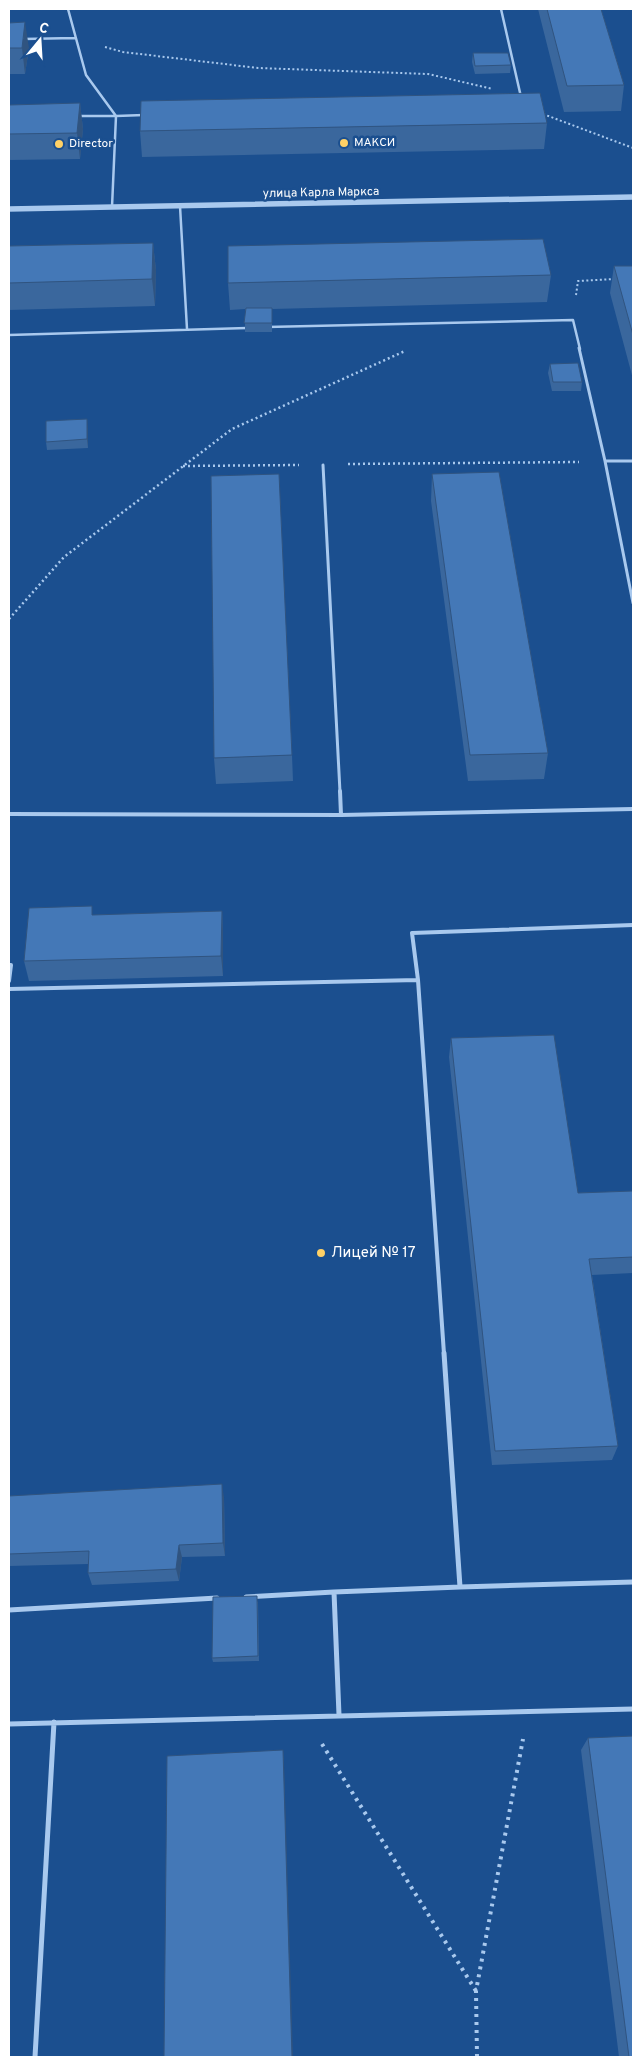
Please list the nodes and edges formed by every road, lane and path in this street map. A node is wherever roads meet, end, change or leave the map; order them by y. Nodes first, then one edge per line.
1 (68, 9) edge
2 (501, 9) edge
3 (75, 38) junction
4 (18, 39) edge
5 (520, 95) junction
6 (523, 108) joint
7 (146, 115) edge
8 (116, 116) junction
9 (67, 117) edge
10 (633, 148) edge
11 (633, 197) edge
12 (180, 206) junction
13 (112, 207) junction
14 (9, 209) edge
15 (615, 279) edge
16 (573, 320) junction
17 (247, 328) edge
18 (257, 328) edge
19 (187, 329) junction
20 (9, 335) edge
21 (413, 347) dead end
22 (605, 461) junction
23 (633, 461) edge
24 (323, 465) junction
25 (182, 466) junction
26 (633, 603) edge
27 (9, 619) edge
28 (633, 808) edge
29 (9, 814) edge
30 (341, 815) junction
31 (633, 925) edge
32 (9, 965) edge
33 (418, 980) junction
34 (9, 981) edge
35 (9, 989) edge
36 (633, 1582) edge
37 (460, 1587) junction
38 (334, 1592) junction
39 (235, 1597) edge
40 (225, 1598) edge
41 (9, 1610) edge
42 (633, 1708) edge
43 (528, 1711) junction
44 (339, 1715) junction
45 (304, 1716) junction
46 (54, 1722) junction
47 (9, 1724) edge
48 (476, 1991) junction
49 (36, 2057) edge
50 (477, 2057) edge

1 - 3 lane
2 - 5 lane
3 - 4 lane
3 - 5 path
3 - 8 lane
5 - 6 lane
6 - 10 path
7 - 8 lane
8 - 9 lane
8 - 13 lane
11 - 12 street, улица Карла Маркса
12 - 13 street, улица Карла Маркса
12 - 19 lane
13 - 14 street, улица Карла Маркса
15 - 16 path
16 - 18 lane
16 - 22 lane
17 - 19 lane
19 - 20 lane
21 - 25 path
22 - 23 lane
22 - 24 path
22 - 26 lane
24 - 25 path
24 - 30 lane
25 - 27 path
28 - 30 lane
29 - 30 lane
31 - 33 lane
32 - 34 lane
33 - 35 lane
33 - 37 lane
36 - 37 lane
37 - 38 lane
38 - 39 lane
38 - 44 lane
40 - 41 lane
42 - 43 lane
43 - 44 lane
43 - 48 path
44 - 45 lane
45 - 46 lane
45 - 48 path
46 - 47 lane
46 - 49 lane
48 - 50 path

